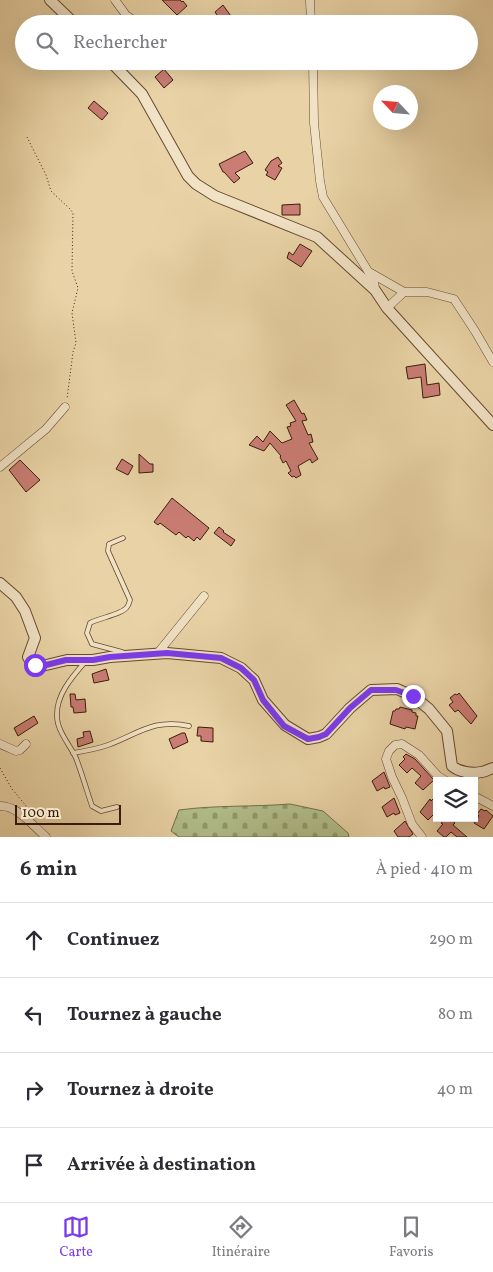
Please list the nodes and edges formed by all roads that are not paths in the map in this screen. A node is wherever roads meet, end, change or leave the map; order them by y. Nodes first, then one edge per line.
1 (50, 0) edge
2 (115, 0) edge
3 (310, 0) edge
4 (66, 15) edge
5 (126, 15) edge
6 (311, 15) edge
7 (119, 70) edge
8 (313, 70) edge
9 (368, 270) junction
10 (375, 290) junction
11 (404, 292) junction
12 (387, 308) junction
13 (493, 362) edge
14 (65, 406) road end
15 (493, 425) edge
16 (0, 467) edge
17 (122, 538) dead end
18 (0, 583) edge
19 (204, 596) dead end
20 (157, 654) junction
21 (134, 656) junction
22 (86, 660) junction
23 (189, 726) dead end
24 (0, 744) edge
25 (26, 744) dead end
26 (73, 753) junction
27 (493, 768) edge
28 (440, 777) edge
29 (478, 798) edge
30 (0, 806) edge
31 (493, 806) edge
32 (117, 807) dead end
33 (46, 837) edge
34 (422, 837) edge

1 - 4 street
2 - 5 street
3 - 6 street
7 - 10 street
8 - 9 street
9 - 10 street
9 - 11 street
10 - 12 street
11 - 12 street
11 - 13 street
12 - 15 street
14 - 16 street
17 - 21 lane
18 - 22 street
19 - 20 street
20 - 21 street
20 - 27 street
21 - 22 street
22 - 26 lane
23 - 26 lane
24 - 25 street
26 - 32 lane
28 - 34 street
29 - 31 street
30 - 33 street

